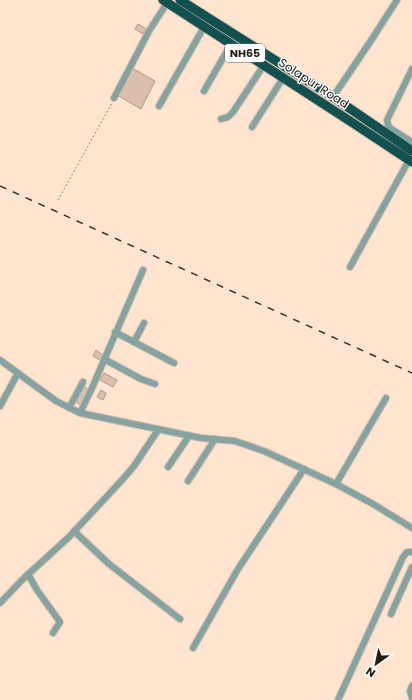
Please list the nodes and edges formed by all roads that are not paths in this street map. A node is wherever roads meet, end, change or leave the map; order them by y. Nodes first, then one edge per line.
1 (180, 0) edge
2 (397, 0) edge
3 (165, 1) edge
4 (204, 27) junction
5 (231, 44) junction
6 (264, 65) junction
7 (412, 69) edge
8 (284, 78) junction
9 (204, 91) dead end
10 (114, 98) road end
11 (334, 98) junction
12 (159, 106) dead end
13 (221, 119) dead end
14 (252, 127) dead end
15 (412, 142) edge
16 (412, 151) edge
17 (410, 161) edge
18 (350, 267) dead end
19 (143, 270) dead end
20 (144, 323) dead end
21 (115, 332) junction
22 (134, 342) junction
23 (104, 359) junction
24 (0, 360) edge
25 (174, 363) dead end
26 (18, 372) junction
27 (82, 382) dead end
28 (155, 384) dead end
29 (386, 398) dead end
30 (0, 406) edge
31 (68, 408) junction
32 (80, 413) junction
33 (158, 430) junction
34 (189, 436) junction
35 (215, 439) junction
36 (168, 467) dead end
37 (304, 469) junction
38 (188, 481) dead end
39 (336, 484) junction
40 (412, 528) edge
41 (74, 531) junction
42 (412, 552) edge
43 (412, 567) edge
44 (28, 574) junction
45 (0, 603) edge
46 (391, 614) dead end
47 (180, 619) dead end
48 (53, 633) dead end
49 (193, 648) dead end
50 (412, 686) edge
51 (412, 698) edge
52 (338, 700) edge

1 - 11 highway, Solapur Road / NH65
2 - 11 street
3 - 4 highway, Solapur Road / NH65
3 - 10 street
4 - 5 highway, Solapur Road / NH65
4 - 12 street
5 - 6 highway, Solapur Road / NH65
5 - 9 street
6 - 8 highway, Solapur Road / NH65
6 - 13 street
7 - 15 street
8 - 14 street
8 - 17 highway, Solapur Road / NH65
11 - 16 highway, Solapur Road / NH65
17 - 18 street
19 - 21 street
20 - 22 street
21 - 22 street
21 - 23 street
22 - 25 street
23 - 28 street
23 - 32 street
24 - 26 street
26 - 30 street
26 - 31 street
27 - 31 street
29 - 39 street
31 - 32 street
32 - 33 street
33 - 34 street
33 - 41 street
34 - 35 street
34 - 36 street
35 - 37 street
35 - 38 street
37 - 39 street
37 - 49 street
39 - 40 street
41 - 44 street
41 - 47 street
42 - 52 street
43 - 46 street
44 - 45 street
44 - 48 street
50 - 51 street

